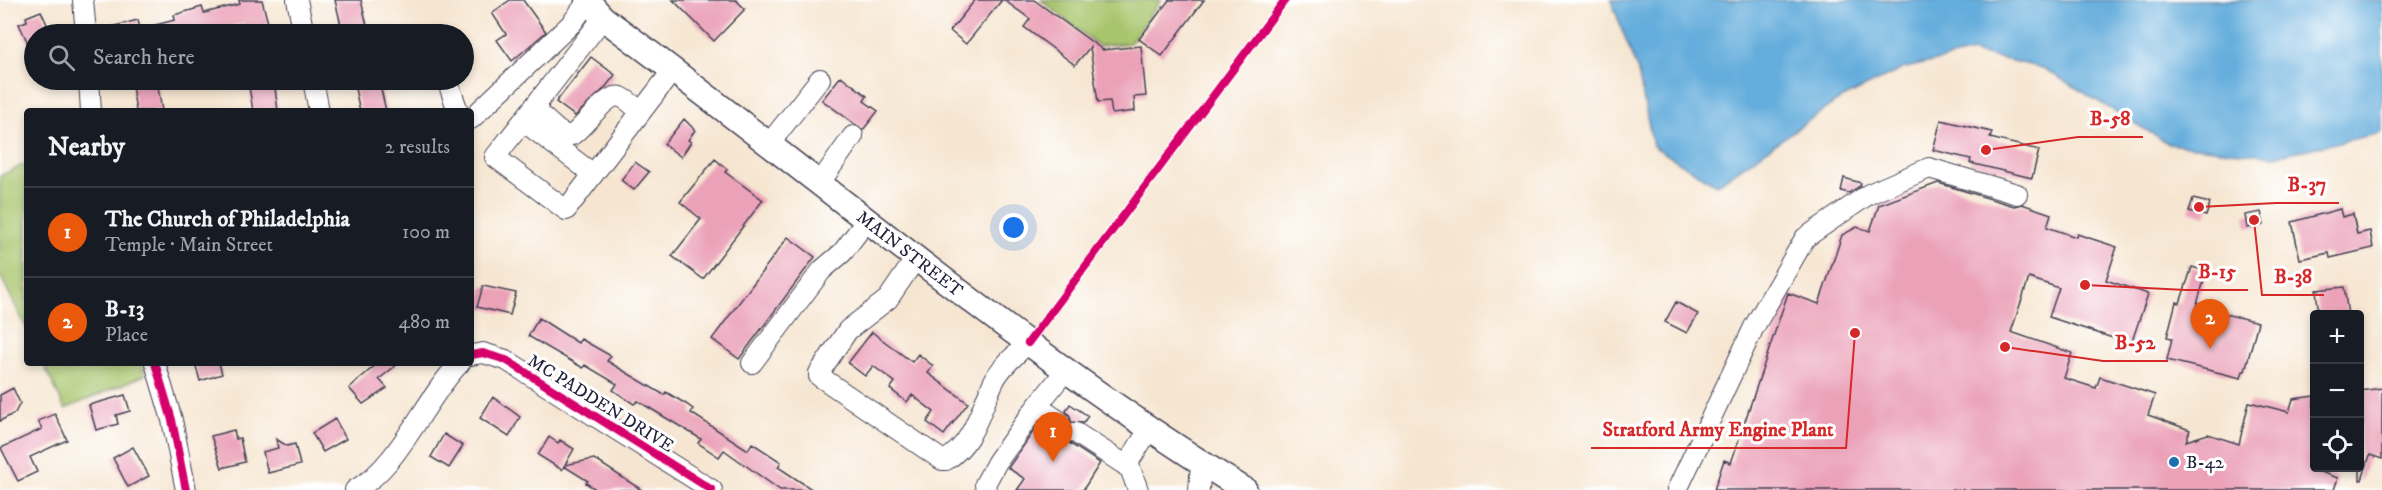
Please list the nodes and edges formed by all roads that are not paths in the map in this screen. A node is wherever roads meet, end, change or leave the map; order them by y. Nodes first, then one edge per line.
1 (83, 0) edge
2 (297, 0) edge
3 (593, 6) edge
4 (85, 24) edge
5 (302, 24) edge
6 (673, 70) junction
7 (820, 79) dead end
8 (90, 90) edge
9 (314, 90) edge
10 (451, 90) edge
11 (538, 102) junction
12 (91, 108) edge
13 (318, 108) edge
14 (457, 108) edge
15 (641, 112) junction
16 (474, 116) edge
17 (523, 121) junction
18 (853, 136) dead end
19 (769, 144) junction
20 (593, 174) junction
21 (819, 184) junction
22 (2017, 194) dead end
23 (867, 220) junction
24 (916, 258) junction
25 (1028, 343) junction
26 (474, 354) edge
27 (752, 363) dead end
28 (156, 366) edge
29 (458, 366) edge
30 (1066, 370) junction
31 (1037, 406) junction
32 (1059, 421) dead end
33 (1150, 428) junction
34 (1076, 433) dead end
35 (1201, 464) junction
36 (1126, 466) junction
37 (186, 490) edge
38 (355, 490) edge
39 (712, 490) edge
40 (986, 490) edge
41 (1138, 490) edge
42 (1199, 490) edge
43 (1245, 490) edge
44 (1677, 490) edge

1 - 4 street
2 - 5 street
3 - 6 main road, MAIN STREET
3 - 11 street
3 - 16 street
6 - 15 street
6 - 19 main road, MAIN STREET
7 - 19 street
8 - 12 street
9 - 13 street
10 - 14 street
11 - 15 street
11 - 17 street
15 - 20 street
17 - 20 street
17 - 20 street
18 - 21 street
19 - 21 main road, MAIN STREET
21 - 23 main road, MAIN STREET
22 - 44 street
23 - 24 main road, MAIN STREET
23 - 27 street
24 - 25 main road, MAIN STREET
24 - 25 street
25 - 30 main road, MAIN STREET
26 - 39 street, MC PADDEN DRIVE
28 - 37 street
29 - 38 street
30 - 31 street
30 - 33 main road, MAIN STREET
31 - 32 street
31 - 40 street
33 - 35 main road, MAIN STREET
33 - 36 street
34 - 36 street
35 - 42 street
35 - 43 main road, MAIN STREET
36 - 41 street

